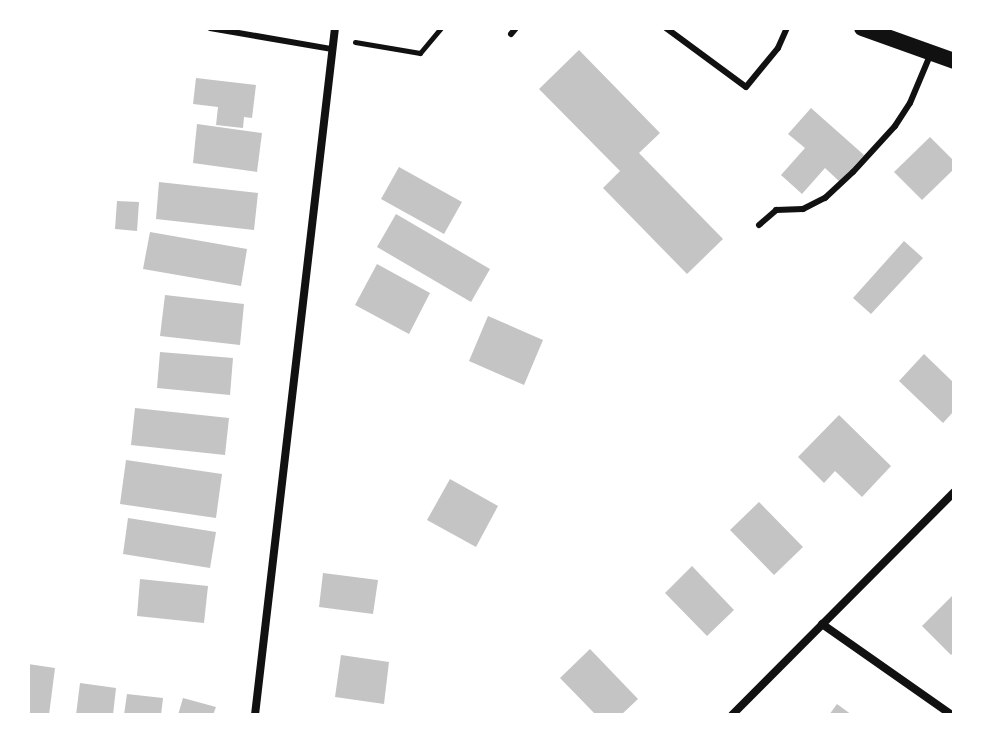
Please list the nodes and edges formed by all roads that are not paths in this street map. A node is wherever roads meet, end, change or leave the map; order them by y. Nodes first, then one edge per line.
1 (210, 28) edge
2 (335, 28) edge
3 (666, 28) edge
4 (787, 28) edge
5 (862, 28) edge
6 (900, 34) edge
7 (332, 49) junction
8 (931, 53) junction
9 (954, 61) edge
10 (759, 225) dead end
11 (954, 492) edge
12 (822, 624) junction
13 (255, 715) edge
14 (732, 715) edge
15 (952, 715) edge

1 - 7 lane
2 - 7 street
3 - 4 lane
5 - 6 main road
6 - 8 main road
7 - 13 street
8 - 9 main road
8 - 10 lane
11 - 12 street
12 - 14 street
12 - 15 street

